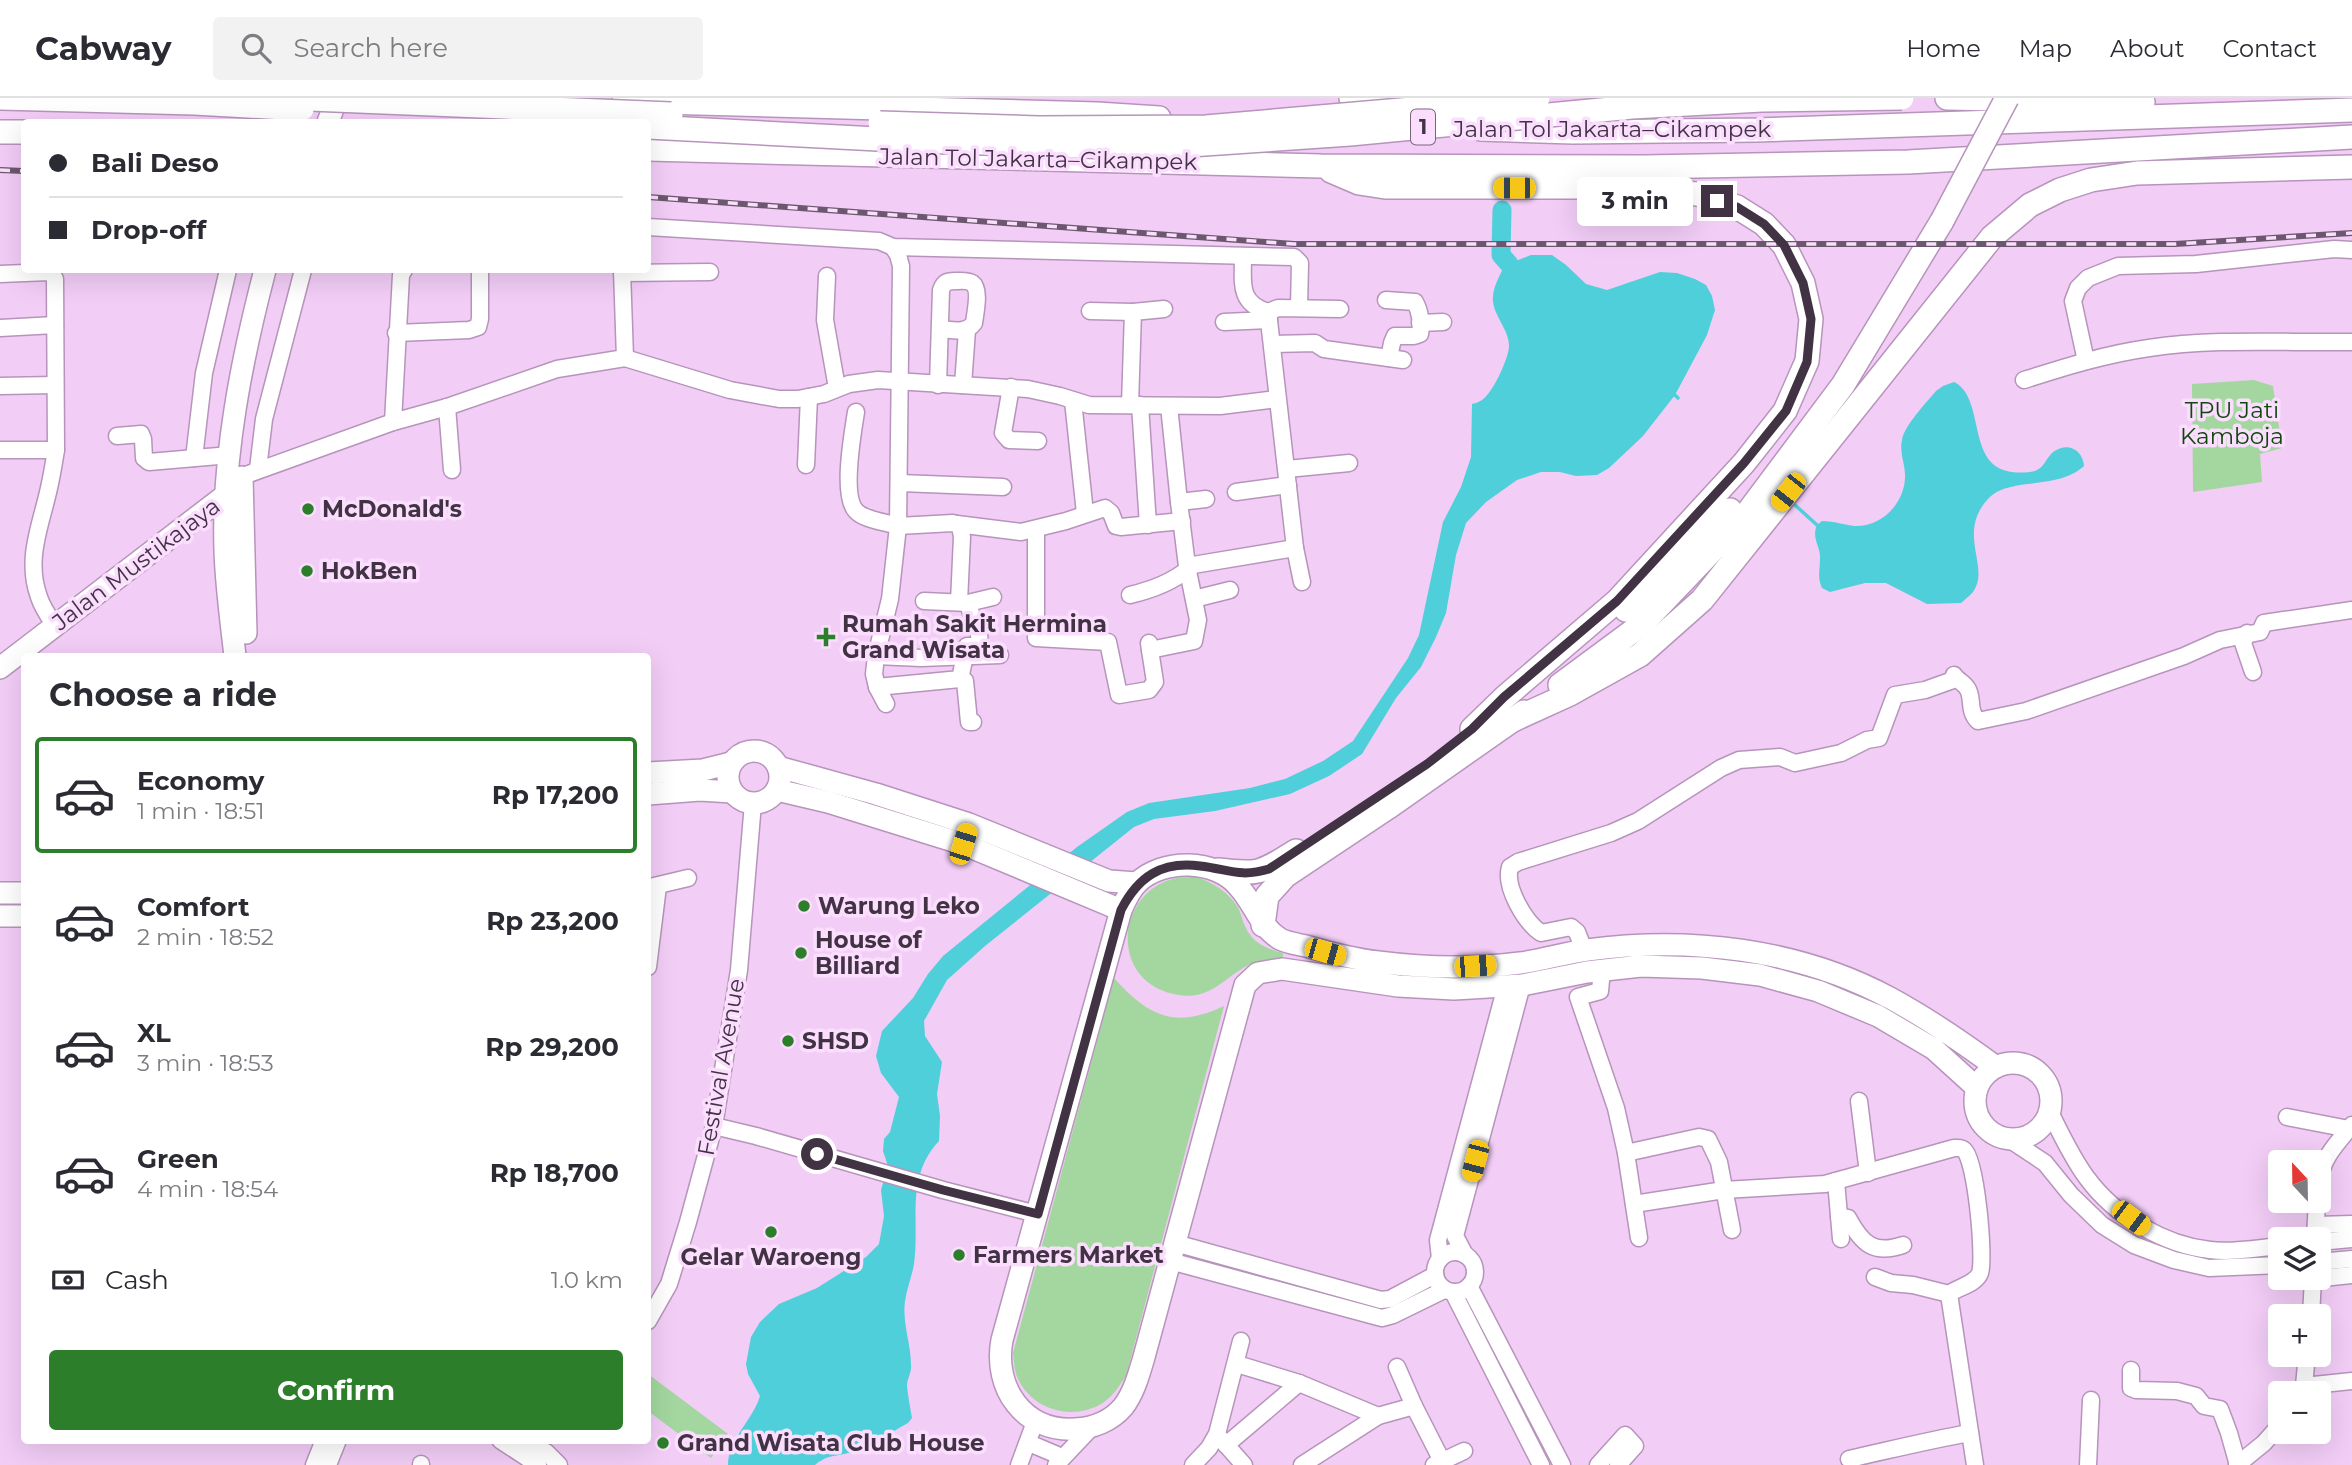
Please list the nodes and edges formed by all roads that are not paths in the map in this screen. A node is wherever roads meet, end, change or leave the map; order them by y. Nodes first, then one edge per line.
1 (0, 98) edge
2 (286, 98) edge
3 (326, 98) edge
4 (337, 98) edge
5 (494, 98) edge
6 (830, 98) edge
7 (1351, 98) edge
8 (1520, 98) edge
9 (1538, 98) edge
10 (1902, 98) edge
11 (1947, 98) edge
12 (1991, 98) edge
13 (2007, 98) edge
14 (2270, 98) edge
15 (698, 103) junction
16 (2352, 110) edge
17 (318, 119) edge
18 (329, 119) edge
19 (508, 119) edge
20 (651, 127) edge
21 (0, 132) edge
22 (21, 132) edge
23 (2352, 137) edge
24 (651, 149) edge
25 (1321, 166) junction
26 (2352, 167) edge
27 (1936, 218) junction
28 (651, 227) edge
29 (893, 247) junction
30 (2352, 250) edge
31 (1243, 256) junction
32 (651, 271) edge
33 (710, 272) dead end
34 (227, 273) edge
35 (264, 273) edge
36 (275, 273) edge
37 (302, 273) edge
38 (402, 273) edge
39 (480, 273) edge
40 (622, 273) edge
41 (0, 274) edge
42 (827, 276) dead end
43 (1386, 300) dead end
44 (1298, 307) junction
45 (1164, 309) dead end
46 (1340, 309) dead end
47 (1090, 311) dead end
48 (1133, 312) junction
49 (1269, 316) junction
50 (1224, 322) dead end
51 (1443, 322) dead end
52 (1420, 323) junction
53 (55, 325) junction
54 (0, 328) edge
55 (941, 329) junction
56 (967, 331) junction
57 (396, 333) junction
58 (2352, 342) edge
59 (1273, 344) junction
60 (625, 358) junction
61 (2087, 361) junction
62 (2024, 380) dead end
63 (899, 381) junction
64 (55, 385) junction
65 (938, 385) junction
66 (963, 385) junction
67 (0, 386) edge
68 (1011, 387) junction
69 (837, 388) junction
70 (809, 397) junction
71 (1277, 399) junction
72 (1073, 401) junction
73 (1135, 405) junction
74 (1169, 406) junction
75 (447, 407) junction
76 (856, 412) dead end
77 (393, 422) junction
78 (117, 436) dead end
79 (1038, 440) dead end
80 (0, 450) edge
81 (56, 450) junction
82 (230, 455) junction
83 (194, 458) junction
84 (1349, 463) dead end
85 (806, 465) dead end
86 (1175, 467) junction
87 (452, 470) dead end
88 (1144, 470) junction
89 (1288, 477) junction
90 (239, 482) junction
91 (900, 483) junction
92 (1003, 486) dead end
93 (1236, 492) dead end
94 (1206, 499) dead end
95 (1178, 502) junction
96 (1084, 513) junction
97 (1182, 522) junction
98 (957, 524) junction
99 (1148, 525) junction
100 (898, 526) junction
101 (1036, 528) junction
102 (180, 531) junction
103 (1295, 548) junction
104 (225, 549) junction
105 (1188, 568) junction
106 (1302, 582) dead end
107 (1230, 590) dead end
108 (1130, 595) dead end
109 (993, 597) dead end
110 (1194, 599) junction
111 (925, 601) dead end
112 (963, 603) junction
113 (2349, 605) edge
114 (55, 626) junction
115 (2247, 633) junction
116 (235, 653) edge
117 (248, 653) edge
118 (1000, 655) dead end
119 (876, 656) junction
120 (965, 657) junction
121 (0, 668) edge
122 (2253, 672) dead end
123 (960, 679) junction
124 (877, 687) junction
125 (886, 704) dead end
126 (1513, 720) junction
127 (973, 722) dead end
128 (1472, 729) junction
129 (731, 763) junction
130 (779, 767) junction
131 (651, 773) edge
132 (777, 790) junction
133 (732, 792) junction
134 (651, 794) edge
135 (753, 803) junction
136 (966, 834) junction
137 (1218, 870) junction
138 (688, 877) dead end
139 (1137, 883) junction
140 (653, 887) edge
141 (0, 893) edge
142 (21, 893) edge
143 (1121, 910) junction
144 (651, 915) edge
145 (0, 916) edge
146 (21, 916) edge
147 (1263, 925) junction
148 (1584, 950) junction
149 (1602, 970) junction
150 (1514, 985) junction
151 (1996, 1067) junction
152 (1977, 1088) junction
153 (1858, 1101) dead end
154 (2050, 1112) junction
155 (2287, 1117) dead end
156 (714, 1126) junction
157 (2350, 1127) edge
158 (2009, 1139) junction
159 (2331, 1150) edge
160 (1626, 1153) junction
161 (1867, 1173) junction
162 (1836, 1181) junction
163 (1724, 1190) junction
164 (1634, 1203) junction
165 (1038, 1214) junction
166 (1839, 1217) junction
167 (2352, 1224) edge
168 (1732, 1230) dead end
169 (2331, 1231) edge
170 (2331, 1237) edge
171 (1639, 1238) dead end
172 (2352, 1239) edge
173 (1840, 1240) dead end
174 (1903, 1245) dead end
175 (2268, 1247) edge
176 (1173, 1252) junction
177 (1465, 1255) junction
178 (1440, 1259) junction
179 (2352, 1259) edge
180 (2331, 1261) edge
181 (2268, 1266) edge
182 (1435, 1275) junction
183 (2352, 1276) edge
184 (1875, 1277) dead end
185 (2331, 1277) edge
186 (1469, 1286) junction
187 (1448, 1291) junction
188 (1949, 1294) junction
189 (651, 1316) edge
190 (1241, 1341) dead end
191 (1237, 1364) junction
192 (1397, 1367) dead end
193 (2131, 1370) dead end
194 (2352, 1381) edge
195 (1299, 1383) junction
196 (2331, 1385) edge
197 (2091, 1400) dead end
198 (1414, 1406) junction
199 (1378, 1416) junction
200 (1035, 1422) junction
201 (1091, 1428) junction
202 (1970, 1433) junction
203 (2268, 1438) edge
204 (1222, 1440) junction
205 (1028, 1443) junction
206 (322, 1444) edge
207 (336, 1444) edge
208 (512, 1444) edge
209 (1464, 1451) dead end
210 (544, 1455) edge
211 (1849, 1460) dead end
212 (1059, 1461) edge
213 (1437, 1463) edge
214 (314, 1465) edge
215 (328, 1465) edge
216 (559, 1465) edge
217 (1019, 1465) edge
218 (1193, 1465) edge
219 (1244, 1465) edge
220 (1302, 1465) edge
221 (1541, 1465) edge
222 (1562, 1465) edge
223 (1598, 1465) edge
224 (1618, 1465) edge
225 (1975, 1465) edge
226 (2088, 1465) edge
227 (2238, 1465) edge

1 - 19 highway, bridge
2 - 9 highway, 1, bridge
3 - 17 main road
4 - 18 main road
5 - 15 highway, Jalan Tol Jakarta–Cikampek / 1
6 - 15 highway
7 - 8 highway
10 - 20 highway, 1, bridge
11 - 14 highway
12 - 27 highway
13 - 27 highway, bridge
15 - 16 highway, Jalan Tol Jakarta–Cikampek / 1
21 - 22 highway
23 - 25 highway, Jalan Tol Jakarta–Cikampek / 1
24 - 25 highway, Jalan Tol Jakarta–Cikampek / 1
25 - 128 highway
26 - 126 highway
27 - 126 highway
27 - 128 highway
28 - 29 street
29 - 31 street
29 - 63 street
30 - 61 street
31 - 44 street
31 - 49 street
32 - 33 street
34 - 83 street
35 - 82 main road
36 - 90 main road
37 - 90 street
38 - 57 street
39 - 57 street
40 - 60 street
41 - 53 street
42 - 69 street
43 - 52 street
44 - 46 street
44 - 49 street
45 - 48 street
47 - 48 street
48 - 73 street
49 - 50 street
49 - 59 street
51 - 52 street
52 - 59 street
53 - 54 street
53 - 64 street
55 - 56 street
55 - 56 street
55 - 65 street
56 - 66 street
57 - 77 street
58 - 61 street
59 - 71 street
60 - 70 street
60 - 75 street
61 - 62 street
63 - 65 street
63 - 69 street
63 - 91 street
64 - 67 street
64 - 81 street
65 - 66 street
66 - 68 street
68 - 72 street
68 - 79 street
69 - 70 street
70 - 85 street
71 - 74 street
71 - 89 street
72 - 73 street
72 - 96 street
73 - 74 street
73 - 88 street
74 - 86 street
75 - 77 street
75 - 87 street
76 - 100 street
77 - 90 street
78 - 83 street
80 - 81 street
81 - 114 street
82 - 83 street
82 - 90 main road
84 - 89 street
86 - 88 street
86 - 95 street
88 - 99 street
89 - 93 street
89 - 103 street
90 - 102 main road, Jalan Mustikajaya
90 - 104 main road
90 - 117 main road
91 - 92 street
91 - 100 street
94 - 95 street
95 - 97 street
96 - 99 street
96 - 101 street
97 - 99 street
97 - 105 street
98 - 100 street
98 - 101 street
98 - 112 street
100 - 119 street
101 - 110 street
102 - 104 main road
102 - 114 main road, Jalan Mustikajaya
103 - 105 street
103 - 106 street
104 - 116 main road
105 - 108 street
105 - 110 street
107 - 110 street
109 - 112 street
111 - 112 street
112 - 120 street
113 - 115 street
114 - 121 main road, Jalan Mustikajaya
115 - 122 street
115 - 148 street
118 - 120 street
119 - 120 street
119 - 124 street
120 - 123 street
123 - 124 street
123 - 127 street
124 - 125 street
126 - 147 highway
128 - 137 highway
129 - 130 main road
129 - 131 main road
129 - 133 main road
130 - 132 main road
130 - 136 main road
132 - 135 main road
132 - 136 main road
133 - 134 main road
133 - 135 main road
135 - 156 street, Festival Avenue
136 - 139 main road
136 - 143 main road
137 - 139 main road
137 - 147 main road
138 - 140 street
139 - 143 main road
140 - 144 street
141 - 142 main road
143 - 165 main road
145 - 146 main road
147 - 148 main road
148 - 151 main road
149 - 150 main road
149 - 152 main road
149 - 160 street
150 - 176 main road
150 - 177 street
150 - 178 street
151 - 152 main road
151 - 154 main road
152 - 158 main road
153 - 161 street
154 - 158 main road
154 - 175 street
155 - 157 street
156 - 165 street
156 - 189 street, Festival Avenue
157 - 159 street
158 - 181 street
160 - 163 street
160 - 164 street
161 - 162 street
161 - 188 street
162 - 163 street
162 - 166 street
163 - 164 street
163 - 168 street
164 - 171 street
165 - 200 main road
166 - 173 street
166 - 174 street
167 - 169 street
170 - 172 street
176 - 182 street
176 - 187 street
176 - 201 main road
177 - 178 street
177 - 186 street
178 - 182 street
179 - 180 street
182 - 187 street
183 - 185 street
184 - 188 street
186 - 187 street
186 - 222 street
187 - 221 street
188 - 202 street
190 - 191 street
191 - 195 street
191 - 204 street
192 - 198 street
193 - 227 street
194 - 196 street
195 - 199 street
195 - 204 street
197 - 226 street
198 - 199 street
198 - 213 street
199 - 220 street
200 - 201 main road
200 - 205 street
201 - 212 street
202 - 211 street
202 - 225 street
203 - 227 street
204 - 218 street
204 - 219 street
205 - 212 street
205 - 217 street
206 - 214 street
207 - 215 street
208 - 210 street
209 - 213 street
210 - 216 street
223 - 224 street

